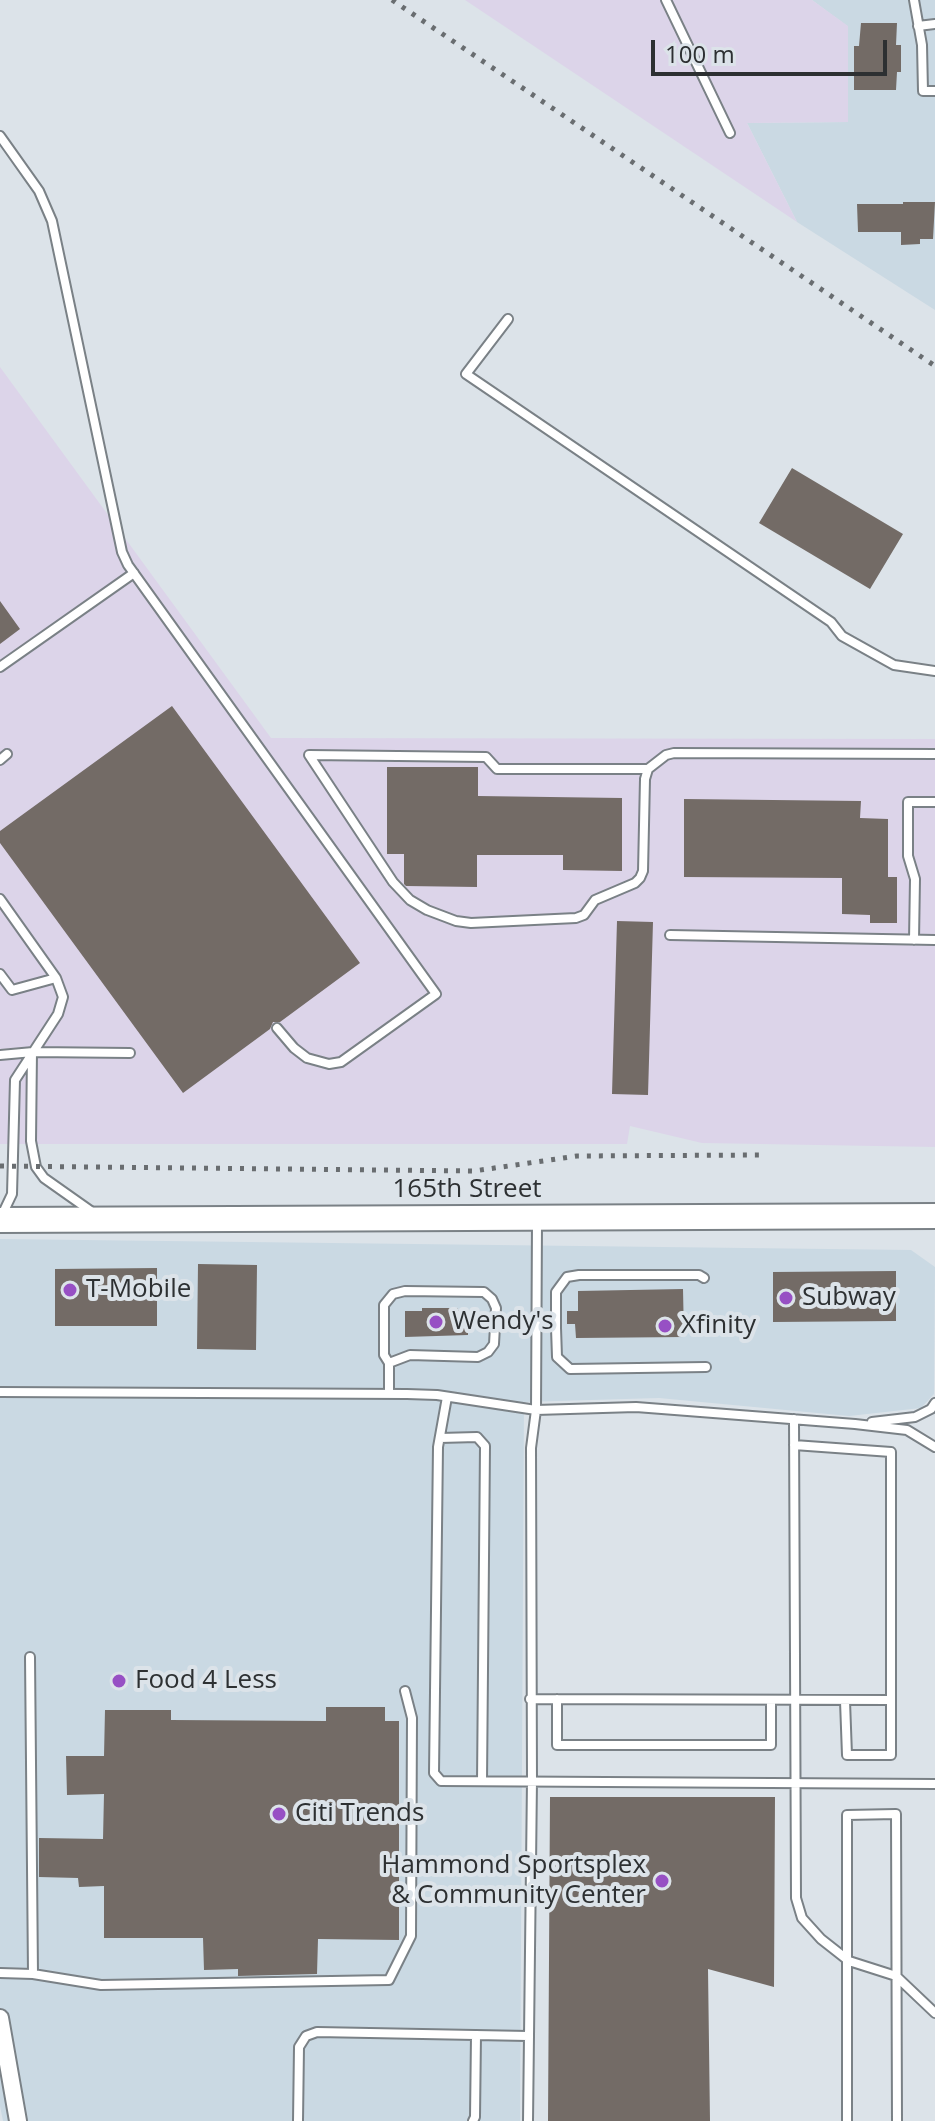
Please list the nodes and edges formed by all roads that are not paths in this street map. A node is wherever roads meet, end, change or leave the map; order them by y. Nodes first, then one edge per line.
1 (666, 0) edge
2 (914, 0) edge
3 (935, 24) edge
4 (918, 26) junction
5 (935, 91) edge
6 (730, 133) dead end
7 (0, 136) edge
8 (508, 319) dead end
9 (134, 573) junction
10 (0, 667) edge
11 (935, 671) edge
12 (935, 754) edge
13 (648, 769) junction
14 (935, 802) edge
15 (0, 899) edge
16 (670, 935) dead end
17 (914, 940) junction
18 (935, 940) edge
19 (0, 974) edge
20 (56, 978) junction
21 (277, 1028) dead end
22 (33, 1052) junction
23 (130, 1053) dead end
24 (0, 1055) edge
25 (935, 1216) edge
26 (538, 1218) junction
27 (0, 1219) edge
28 (103, 1219) junction
29 (704, 1278) dead end
30 (389, 1363) junction
31 (706, 1367) dead end
32 (0, 1392) edge
33 (389, 1393) junction
34 (447, 1397) junction
35 (935, 1403) edge
36 (536, 1410) junction
37 (794, 1419) junction
38 (855, 1424) junction
39 (440, 1438) junction
40 (794, 1445) junction
41 (935, 1447) edge
42 (30, 1657) dead end
43 (405, 1691) dead end
44 (530, 1699) junction
45 (557, 1699) junction
46 (891, 1700) junction
47 (771, 1701) junction
48 (845, 1701) junction
49 (795, 1702) junction
50 (532, 1780) junction
51 (482, 1781) junction
52 (795, 1783) junction
53 (935, 1784) edge
54 (849, 1961) junction
55 (0, 1973) edge
56 (33, 1974) junction
57 (896, 1976) junction
58 (935, 2013) edge
59 (1, 2028) edge
60 (476, 2035) junction
61 (528, 2036) junction
62 (18, 2121) edge
63 (298, 2121) edge
64 (473, 2121) edge
65 (528, 2121) edge
66 (847, 2121) edge
67 (897, 2121) edge

1 - 6 lane
2 - 4 lane
3 - 4 lane
4 - 5 lane
7 - 9 lane
8 - 11 lane
9 - 10 lane
9 - 21 lane
12 - 13 lane
13 - 13 lane
14 - 17 lane
15 - 20 lane
16 - 17 lane
17 - 18 lane
19 - 20 lane
20 - 22 lane
22 - 23 lane
22 - 24 lane
22 - 27 lane
22 - 28 lane
25 - 26 main road, 165th Street
26 - 28 main road, 165th Street
26 - 36 lane
27 - 28 main road, 165th Street
29 - 31 lane
30 - 30 lane
30 - 33 lane
32 - 33 lane
33 - 34 lane
34 - 36 lane
34 - 39 lane
35 - 38 lane
36 - 37 lane
36 - 44 lane
37 - 38 lane
37 - 40 lane
38 - 41 lane
39 - 51 lane
39 - 51 lane
40 - 46 lane
40 - 49 lane
42 - 56 lane
43 - 56 lane
44 - 45 lane
44 - 50 lane
45 - 47 lane
45 - 47 lane
46 - 48 lane
46 - 48 lane
47 - 49 lane
48 - 49 lane
49 - 52 lane
50 - 51 lane
50 - 52 lane
50 - 61 lane
52 - 53 lane
52 - 54 lane
54 - 57 lane
54 - 57 lane
54 - 66 lane
55 - 56 lane
57 - 58 lane
57 - 67 lane
59 - 62 street
60 - 61 lane
60 - 63 lane
60 - 64 lane
61 - 65 lane

